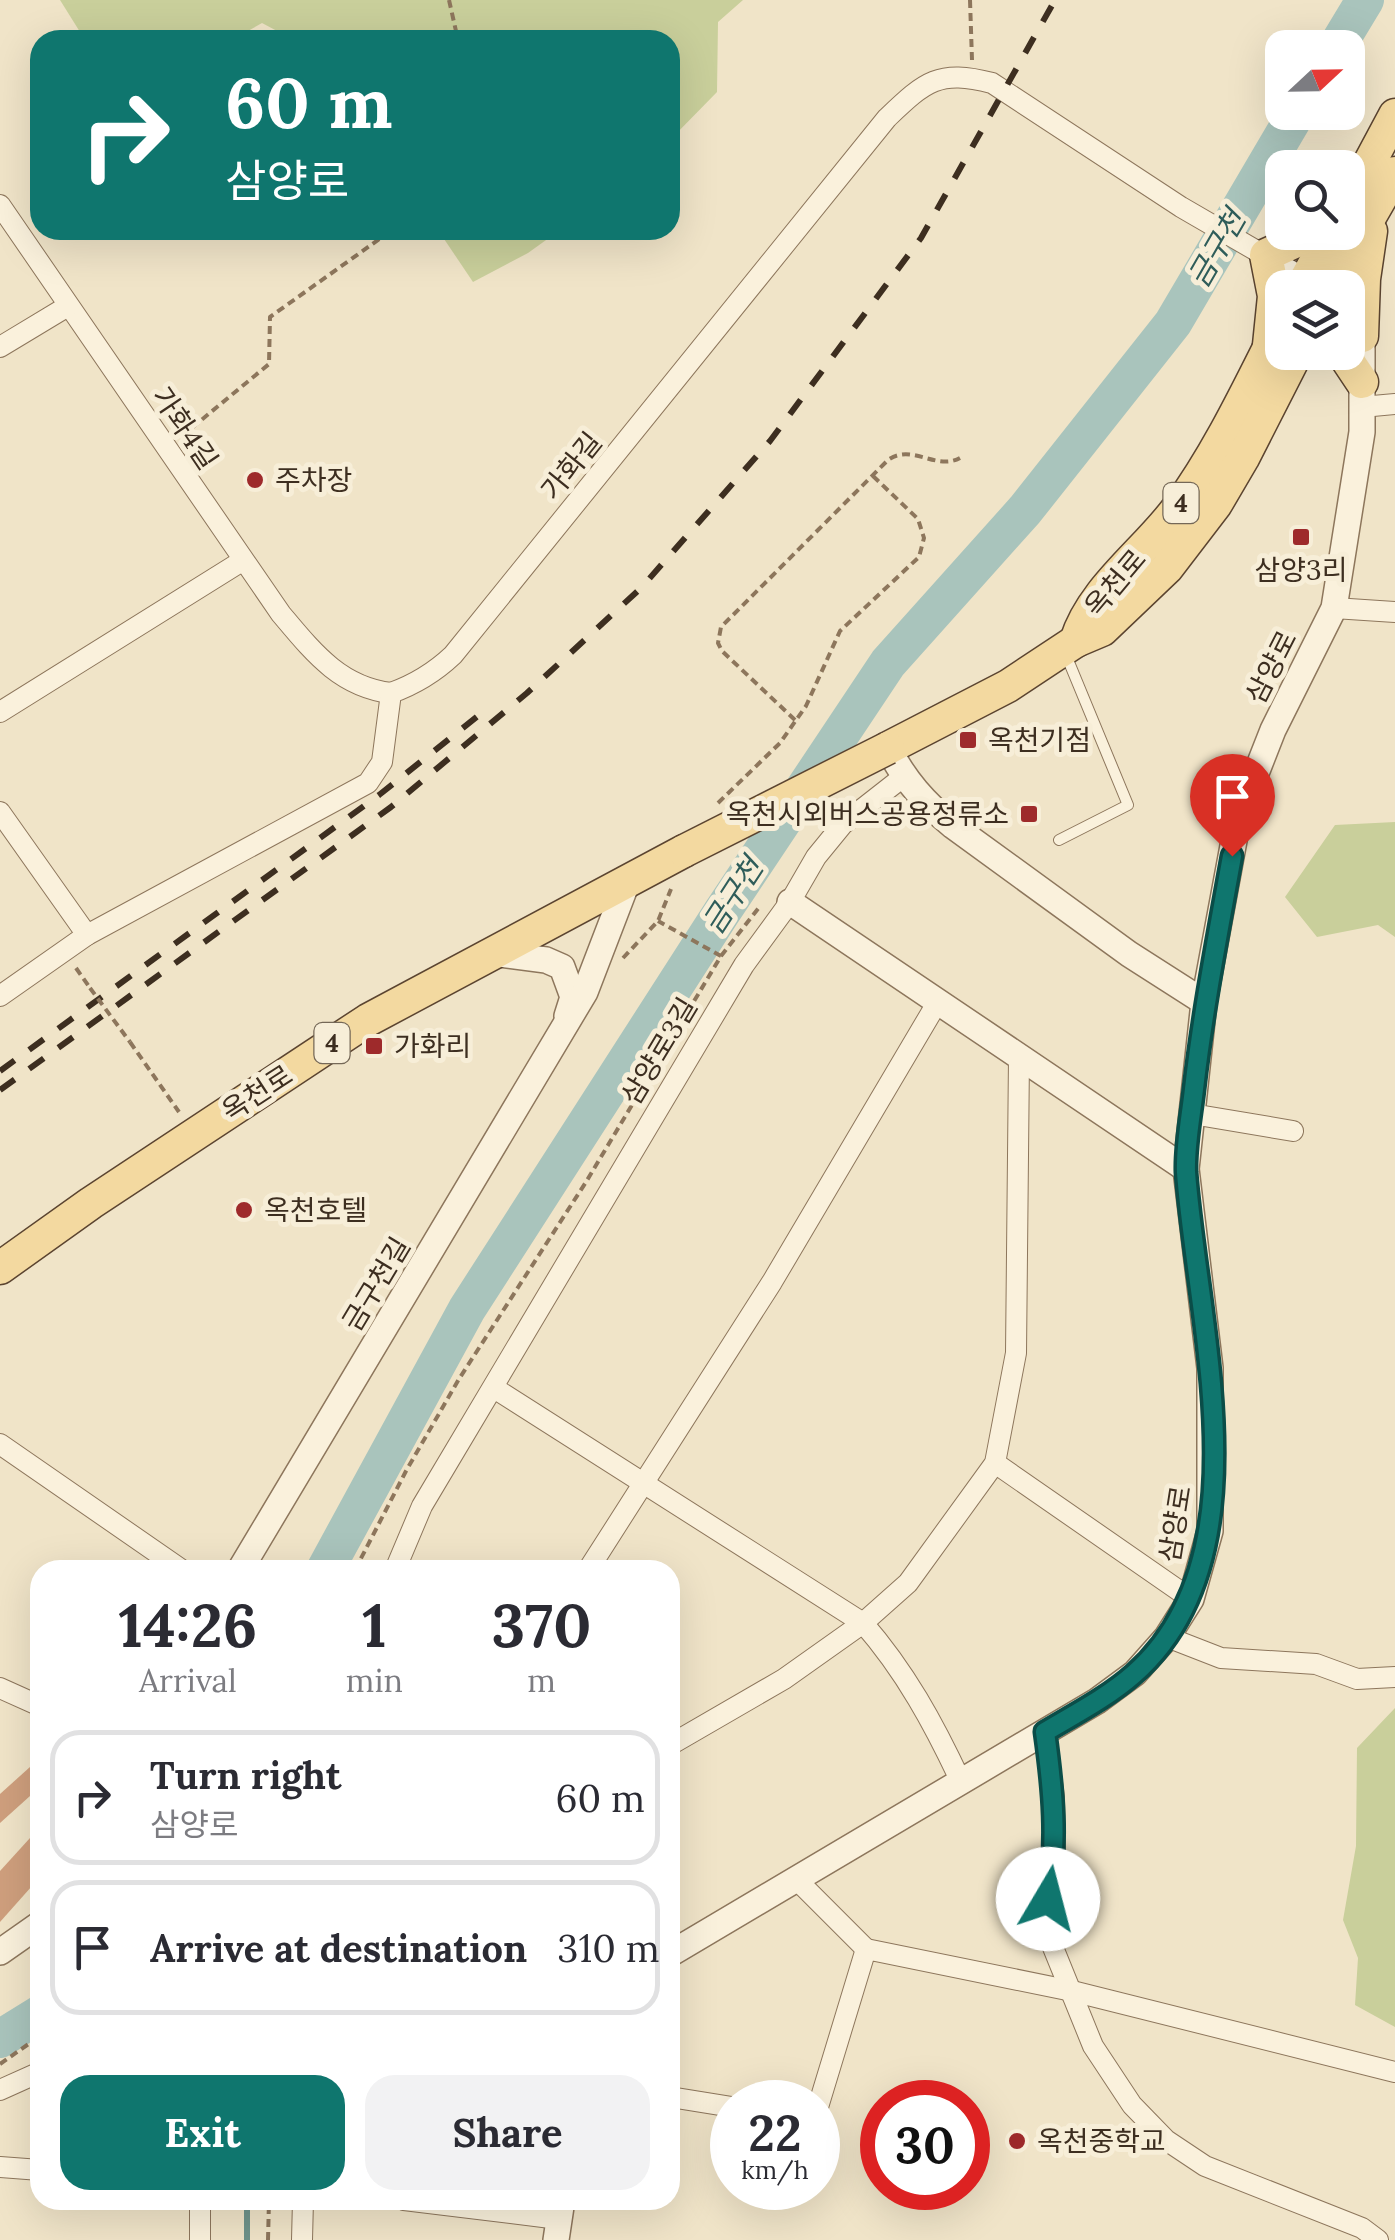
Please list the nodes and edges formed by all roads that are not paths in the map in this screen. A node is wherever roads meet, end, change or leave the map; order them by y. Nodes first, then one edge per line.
1 (1395, 114) edge
2 (1395, 172) edge
3 (1365, 197) edge
4 (1365, 202) edge
5 (0, 205) edge
6 (1268, 250) edge
7 (1260, 252) junction
8 (1266, 270) edge
9 (1289, 270) edge
10 (68, 306) junction
11 (0, 347) edge
12 (1276, 370) edge
13 (1357, 370) edge
14 (1362, 394) junction
15 (1395, 404) edge
16 (242, 561) junction
17 (1334, 608) junction
18 (1395, 612) edge
19 (1070, 645) junction
20 (391, 693) junction
21 (0, 712) edge
22 (896, 763) junction
23 (0, 812) edge
24 (1059, 840) dead end
25 (628, 880) junction
26 (790, 902) junction
27 (87, 935) junction
28 (492, 952) junction
29 (0, 996) edge
30 (1204, 1002) junction
31 (937, 1003) junction
32 (562, 1030) junction
33 (1019, 1058) junction
34 (1192, 1114) junction
35 (1293, 1131) dead end
36 (1186, 1169) junction
37 (0, 1268) edge
38 (494, 1388) junction
39 (0, 1444) edge
40 (995, 1464) junction
41 (644, 1484) junction
42 (168, 1560) edge
43 (246, 1560) edge
44 (399, 1560) edge
45 (595, 1560) edge
46 (1191, 1599) junction
47 (862, 1623) junction
48 (1167, 1637) junction
49 (1395, 1677) edge
50 (0, 1688) edge
51 (30, 1702) edge
52 (1045, 1732) junction
53 (680, 1740) edge
54 (961, 1782) junction
55 (796, 1879) junction
56 (30, 1931) edge
57 (680, 1948) edge
58 (866, 1949) junction
59 (0, 1952) edge
60 (1072, 1991) junction
61 (1395, 2072) edge
62 (30, 2076) edge
63 (826, 2080) edge
64 (0, 2090) edge
65 (680, 2099) edge
66 (710, 2103) edge
67 (0, 2167) edge
68 (30, 2169) edge
69 (200, 2210) edge
70 (303, 2210) edge
71 (482, 2210) edge
72 (559, 2220) edge
73 (200, 2240) edge
74 (302, 2240) edge
75 (1378, 2240) edge

1 - 3 main road
2 - 4 main road
5 - 10 street, 가화4길
6 - 7 main road
7 - 8 main road
7 - 9 street
7 - 20 street, 가화길
10 - 11 street
10 - 16 street, 가화4길
12 - 19 main road, 옥천로 / 4
13 - 14 main road
14 - 15 street
14 - 17 street, 삼양로
16 - 20 street, 가화4길
16 - 21 street
17 - 18 street
17 - 30 street, 삼양로
19 - 22 main road, 옥천로 / 4
19 - 24 lane
20 - 27 street
22 - 25 main road, 옥천로 / 4, bridge
22 - 26 street, 삼양로3길
22 - 30 street
23 - 27 street
25 - 28 main road, 옥천로 / 4
25 - 32 street, 금구천길
26 - 31 street
26 - 38 street, 삼양로3길
27 - 29 street
28 - 32 street
28 - 37 main road, 옥천로 / 4
30 - 34 street, 삼양로
31 - 33 street
31 - 41 street
32 - 43 street, 금구천길
33 - 36 street
33 - 40 street
34 - 35 street
34 - 36 street, 삼양로
36 - 46 street, 삼양로
38 - 41 street
38 - 44 street, 삼양로3길
39 - 42 street
40 - 46 street
40 - 47 street
41 - 45 street
41 - 47 street
46 - 48 street, 삼양로
47 - 53 street
47 - 54 street
48 - 49 street
48 - 52 street, 삼양로
50 - 51 street
52 - 54 street, 삼양로
52 - 60 street
54 - 55 street, 삼양로
55 - 57 street, 삼양로
55 - 58 street
56 - 59 street
58 - 60 street
58 - 63 street
60 - 61 street
60 - 75 street
62 - 64 street
65 - 66 street
67 - 68 street
69 - 73 street
70 - 74 street
71 - 72 street

